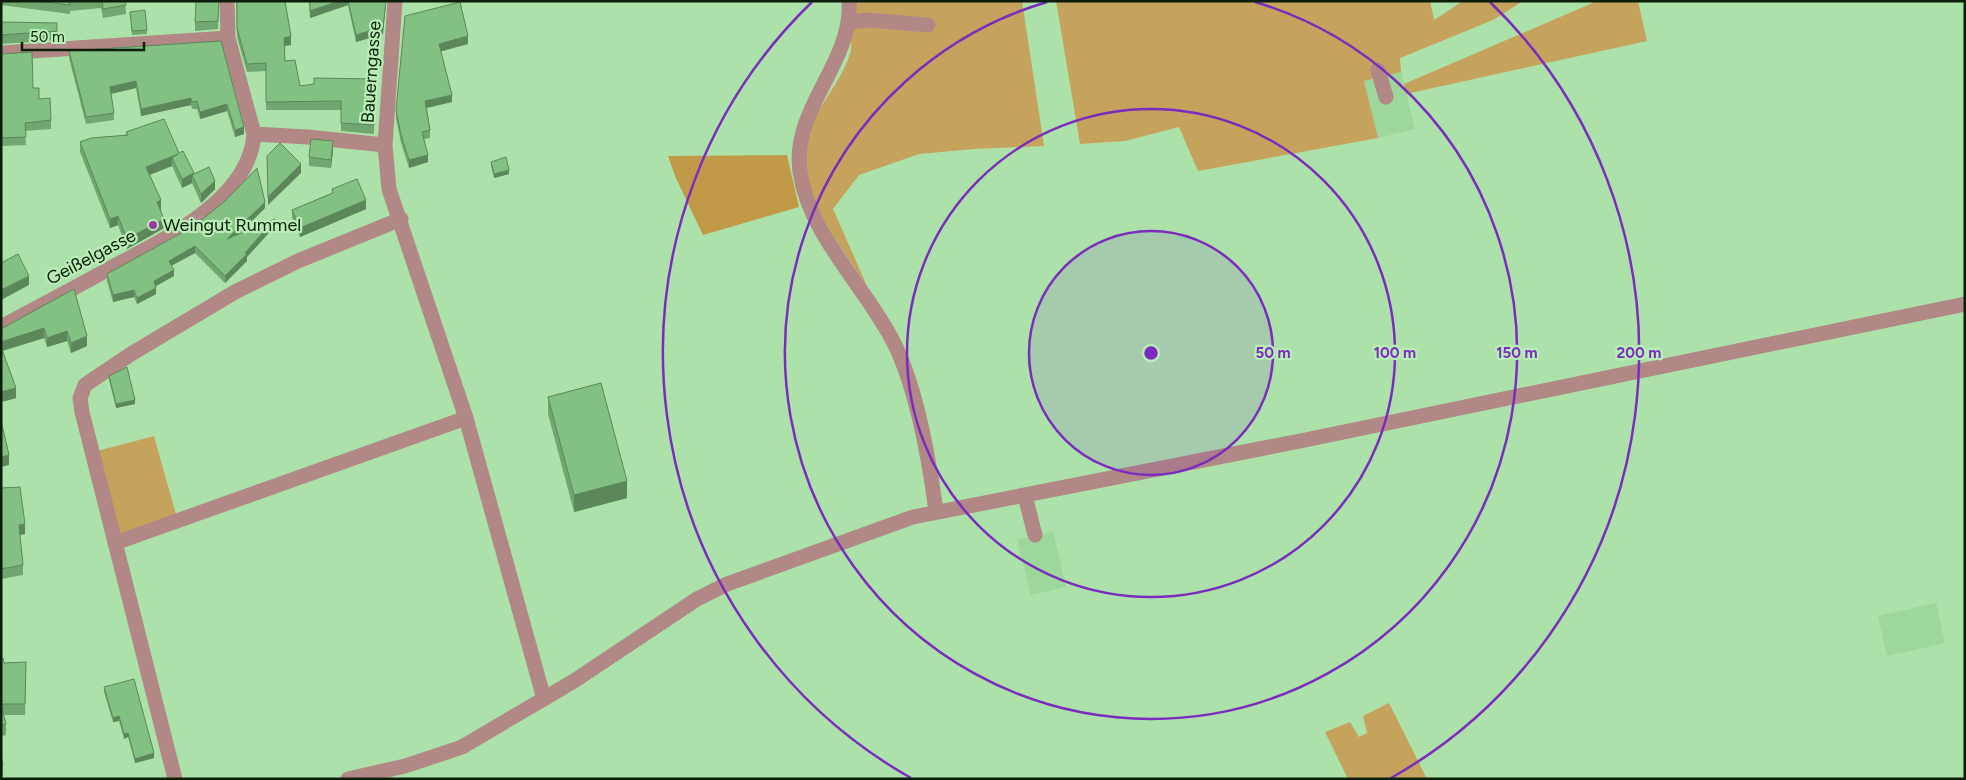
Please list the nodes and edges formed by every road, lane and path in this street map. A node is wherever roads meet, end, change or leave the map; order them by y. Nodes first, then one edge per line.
1 (227, 1) edge
2 (395, 1) edge
3 (849, 1) edge
4 (849, 22) junction
5 (928, 25) dead end
6 (228, 38) junction
7 (1, 54) edge
8 (1378, 70) dead end
9 (1386, 98) dead end
10 (254, 134) junction
11 (385, 145) junction
12 (402, 226) junction
13 (1965, 304) edge
14 (1, 327) edge
15 (466, 418) junction
16 (1025, 496) junction
17 (936, 511) junction
18 (1035, 536) dead end
19 (115, 543) junction
20 (544, 700) junction
21 (175, 779) edge
22 (348, 779) edge

1 - 6 street, Geißelgasse
2 - 11 street, Bauerngasse
3 - 4 street
4 - 5 street
4 - 17 street
6 - 7 street
6 - 10 street, Geißelgasse
8 - 9 street
10 - 11 street, Bauerngasse
10 - 14 street, Geißelgasse
11 - 12 street, Bauerngasse
12 - 15 street, Bauerngasse
12 - 19 street
13 - 16 street
15 - 19 street
15 - 20 street, Bauerngasse
16 - 17 street
16 - 18 street
17 - 20 street
19 - 21 street
20 - 22 street

